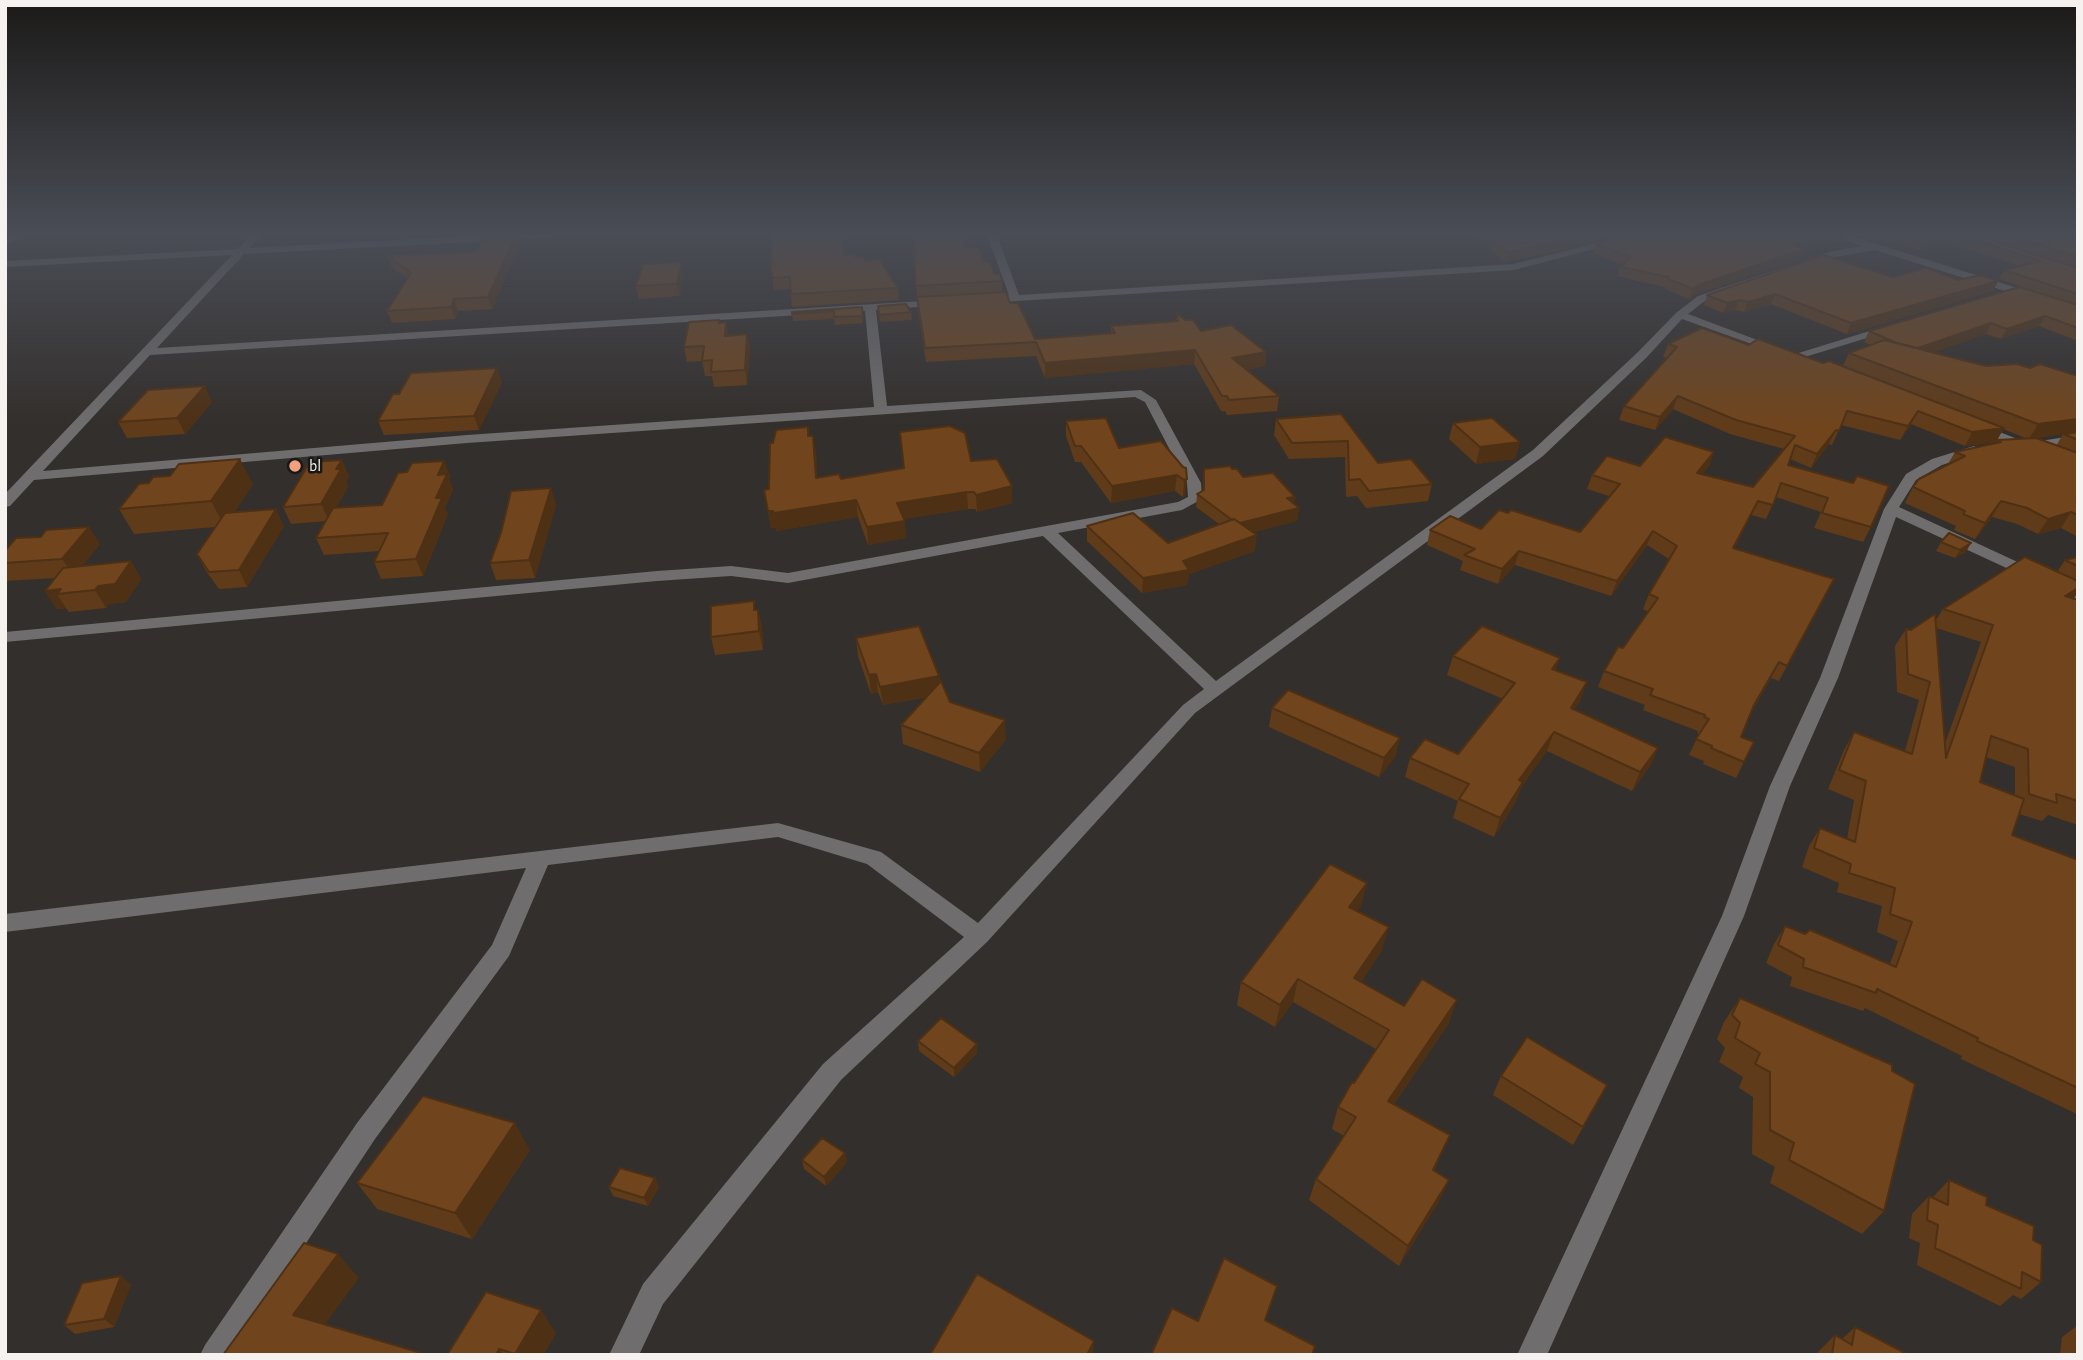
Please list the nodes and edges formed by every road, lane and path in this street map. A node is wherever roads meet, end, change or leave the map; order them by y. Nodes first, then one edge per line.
1 (197, 298) edge
2 (1006, 298) edge
3 (1701, 298) edge
4 (2042, 298) edge
5 (975, 300) edge
6 (949, 302) edge
7 (870, 307) junction
8 (2078, 311) edge
9 (1680, 315) junction
10 (1899, 325) edge
11 (147, 352) junction
12 (1795, 356) junction
13 (1820, 366) edge
14 (881, 410) junction
15 (1962, 422) edge
16 (2078, 439) edge
17 (2026, 447) junction
18 (2052, 457) edge
19 (30, 476) junction
20 (5, 503) edge
21 (1891, 509) junction
22 (1047, 531) junction
23 (2078, 596) edge
24 (5, 637) edge
25 (1215, 690) junction
26 (540, 860) junction
27 (5, 923) edge
28 (979, 936) junction
29 (215, 1355) edge
30 (624, 1355) edge
31 (1532, 1355) edge

1 - 11 street
2 - 5 street
3 - 9 street
4 - 8 street
6 - 7 street
7 - 11 street
7 - 14 street
9 - 12 street
9 - 25 street
10 - 12 street
11 - 19 street
12 - 13 street
14 - 19 street
14 - 22 street
15 - 17 street
16 - 17 street
17 - 18 street
17 - 21 street
19 - 20 street
21 - 23 street
21 - 31 street
22 - 24 street
22 - 25 street
25 - 28 street
26 - 27 street
26 - 28 street
26 - 29 street
28 - 30 street

